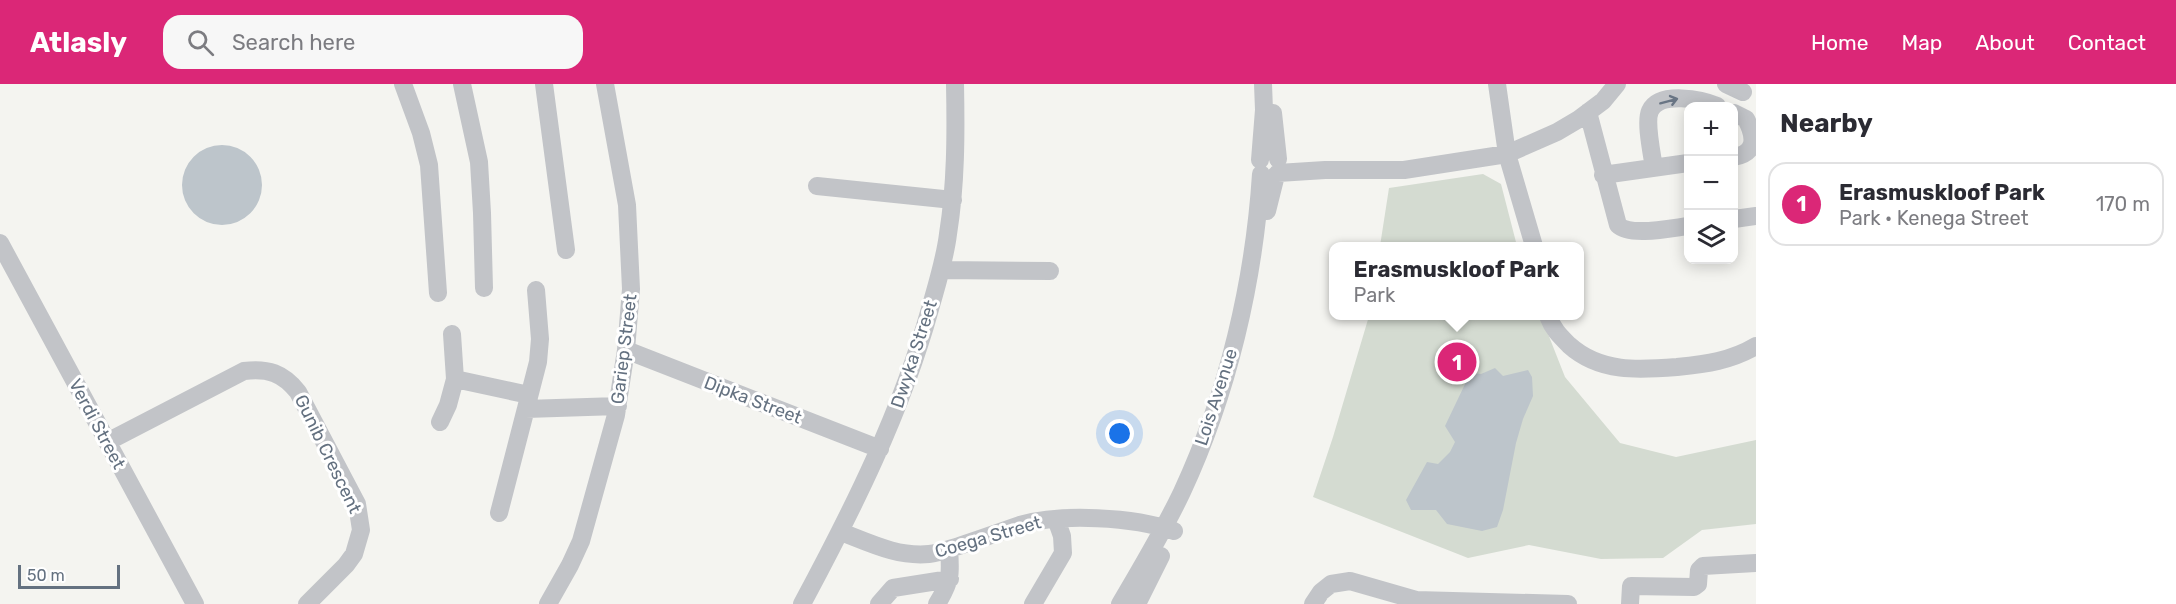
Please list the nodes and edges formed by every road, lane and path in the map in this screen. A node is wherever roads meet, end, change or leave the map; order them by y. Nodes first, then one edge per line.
1 (403, 84) edge
2 (462, 84) edge
3 (544, 84) edge
4 (605, 84) edge
5 (955, 84) edge
6 (1263, 84) edge
7 (1272, 84) edge
8 (1497, 84) edge
9 (1617, 84) edge
10 (1726, 84) edge
11 (1743, 92) dead end
12 (1705, 102) edge
13 (1588, 112) junction
14 (1738, 115) edge
15 (1755, 146) edge
16 (1507, 154) junction
17 (1737, 156) edge
18 (1684, 164) edge
19 (1272, 167) junction
20 (1654, 168) junction
21 (1603, 175) junction
22 (817, 186) dead end
23 (952, 200) junction
24 (1756, 216) edge
25 (1738, 218) edge
26 (1684, 226) edge
27 (1533, 242) edge
28 (0, 243) edge
29 (566, 250) dead end
30 (941, 270) junction
31 (1050, 271) dead end
32 (483, 288) dead end
33 (536, 290) dead end
34 (438, 293) dead end
35 (1550, 320) edge
36 (452, 334) dead end
37 (1756, 346) edge
38 (626, 350) junction
39 (456, 379) junction
40 (527, 402) junction
41 (618, 406) junction
42 (440, 422) dead end
43 (107, 442) junction
44 (880, 449) junction
45 (499, 513) dead end
46 (1056, 519) junction
47 (1168, 530) junction
48 (841, 532) junction
49 (949, 549) junction
50 (1756, 563) edge
51 (950, 579) junction
52 (1696, 595) edge
53 (195, 604) edge
54 (307, 604) edge
55 (548, 604) edge
56 (802, 604) edge
57 (879, 604) edge
58 (937, 604) edge
59 (1033, 604) edge
60 (1120, 604) edge
61 (1137, 604) edge
62 (1313, 604) edge
63 (1568, 604) edge
64 (1630, 604) edge

1 - 34 street
2 - 32 street
3 - 29 street
4 - 38 street, Gariep Street
5 - 23 street, Dwyka Street
6 - 19 street, Lois Avenue
7 - 19 street, Lois Avenue
8 - 16 street
9 - 13 street
10 - 11 street
20 -> 12 street
13 - 16 street
13 - 21 street
14 - 15 street
15 - 17 street
16 - 19 street
16 - 27 street
18 - 20 street
19 - 47 street, Lois Avenue
20 - 21 street
21 - 26 street
22 - 23 street
23 - 30 street, Dwyka Street
24 - 25 street
28 - 43 street, Verdi Street
30 - 31 street
30 - 44 street, Dwyka Street
33 - 40 street
35 - 37 street
36 - 39 street
38 - 41 street, Gariep Street
38 - 44 street, Dipka Street
39 - 40 street
39 - 42 street
40 - 41 street
40 - 45 street
41 - 55 street, Gariep Street
43 - 53 street, Verdi Street
43 - 54 street, Gunib Crescent
44 - 48 street, Dwyka Street
46 - 47 street, Coega Street
46 - 49 street, Coega Street
46 - 59 street
47 - 60 street, Lois Avenue
47 - 61 street, Lois Avenue
48 - 49 street, Coega Street
48 - 56 street, Dwyka Street
49 - 51 street
50 - 52 street
51 - 57 street
51 - 58 street
52 - 64 street
62 - 63 street

